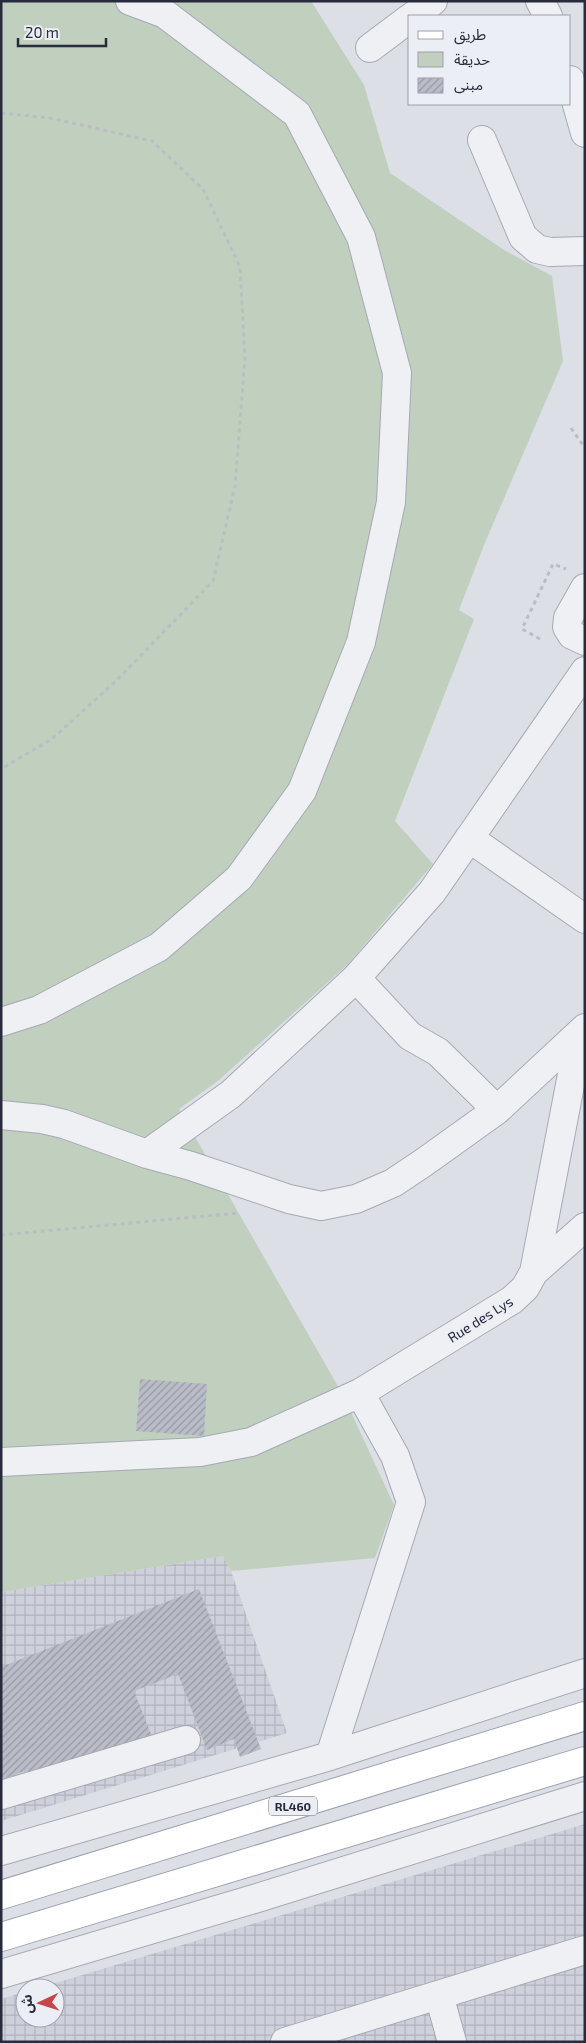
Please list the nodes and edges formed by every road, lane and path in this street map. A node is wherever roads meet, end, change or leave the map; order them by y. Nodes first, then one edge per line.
1 (130, 1) edge
2 (433, 1) edge
3 (540, 1) edge
4 (414, 15) edge
5 (547, 15) edge
6 (408, 19) edge
7 (370, 48) dead end
8 (577, 93) edge
9 (1, 112) edge
10 (585, 133) edge
11 (482, 140) dead end
12 (585, 252) edge
13 (571, 428) dead end
14 (585, 448) edge
15 (585, 588) edge
16 (585, 641) edge
17 (585, 671) edge
18 (1, 769) edge
19 (469, 838) junction
20 (580, 916) edge
21 (356, 978) junction
22 (1, 1022) edge
23 (582, 1030) edge
24 (497, 1110) junction
25 (1, 1115) edge
26 (147, 1154) junction
27 (244, 1213) dead end
28 (585, 1227) edge
29 (1, 1235) edge
30 (534, 1272) junction
31 (360, 1394) junction
32 (1, 1462) edge
33 (585, 1673) edge
34 (585, 1716) edge
35 (186, 1740) dead end
36 (330, 1756) junction
37 (585, 1761) edge
38 (1, 1795) edge
39 (585, 1796) edge
40 (1, 1851) edge
41 (1, 1895) edge
42 (1, 1937) edge
43 (585, 1950) edge
44 (1, 1974) edge
45 (439, 1995) junction
46 (285, 2042) edge
47 (452, 2042) edge

1 - 22 street
2 - 4 street
3 - 5 street
6 - 7 street
8 - 10 street
9 - 18 path
11 - 12 street
13 - 14 path
15 - 16 street
17 - 19 street
19 - 20 street
19 - 21 street
21 - 24 street
21 - 26 street
23 - 24 street
23 - 30 street
24 - 26 street
25 - 26 street
27 - 29 path
28 - 30 street, Rue des Lys
30 - 31 street, Rue des Lys
31 - 32 street, Rue des Lys
31 - 36 street
33 - 36 street
34 - 41 main road, RL460
35 - 38 street
36 - 40 street
37 - 42 main road
39 - 44 street
43 - 45 street
45 - 46 street
45 - 47 street

